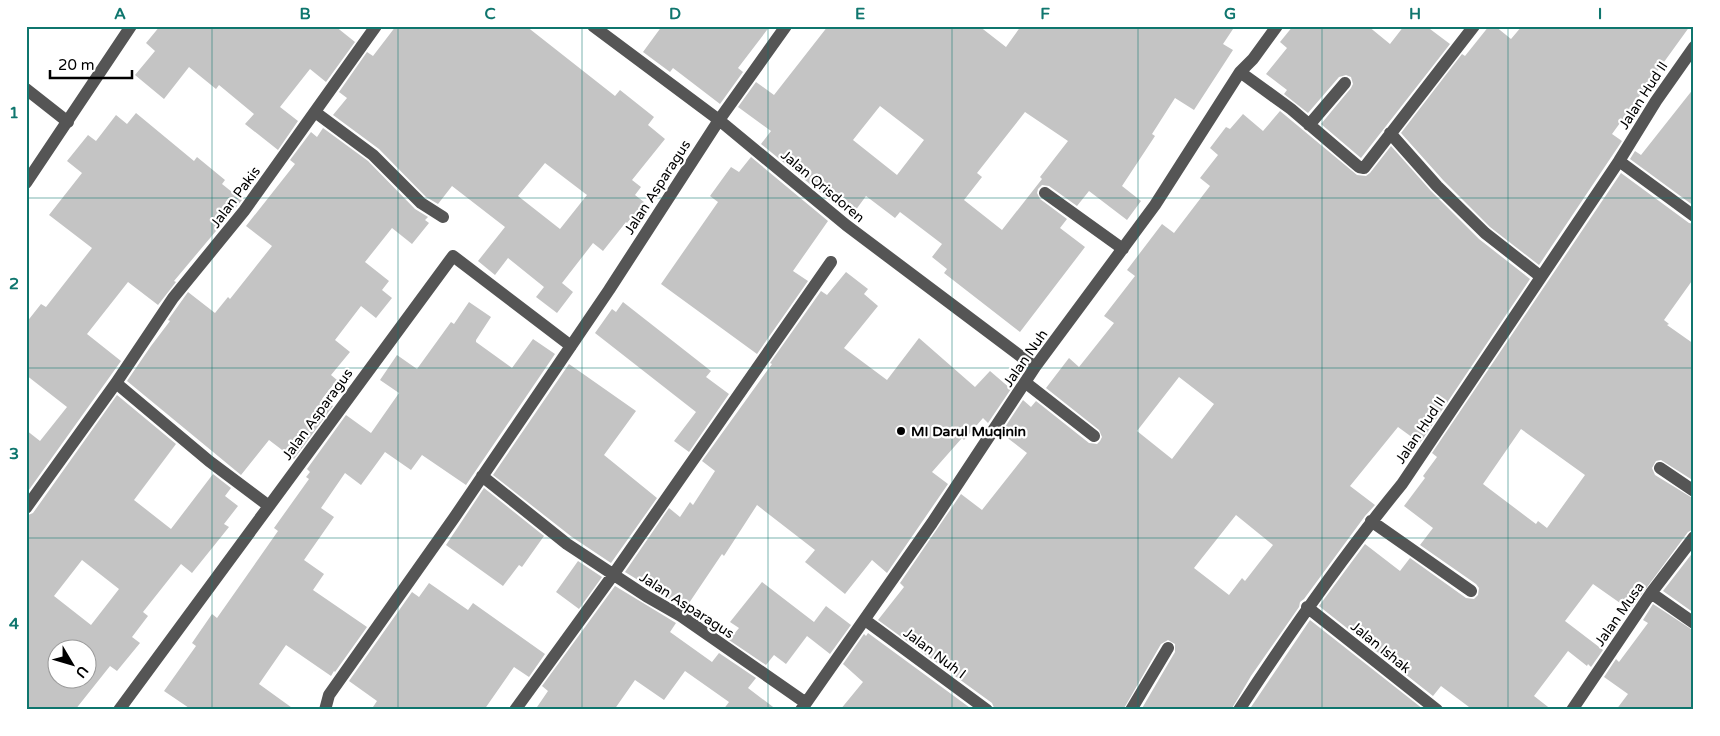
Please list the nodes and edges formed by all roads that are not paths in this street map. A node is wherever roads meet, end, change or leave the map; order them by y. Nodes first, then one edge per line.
1 (131, 26) edge
2 (376, 26) edge
3 (593, 26) edge
4 (786, 26) edge
5 (1474, 26) edge
6 (1272, 28) edge
7 (1694, 47) edge
8 (1240, 72) junction
9 (1345, 83) dead end
10 (26, 89) edge
11 (315, 112) junction
12 (719, 120) junction
13 (68, 122) junction
14 (1310, 125) junction
15 (1390, 134) junction
16 (1619, 161) junction
17 (26, 183) edge
18 (1045, 194) dead end
19 (1694, 216) edge
20 (443, 217) dead end
21 (1123, 249) junction
22 (831, 262) dead end
23 (1540, 276) junction
24 (571, 346) junction
25 (1035, 367) junction
26 (116, 383) junction
27 (1026, 383) junction
28 (1094, 436) dead end
29 (1660, 468) dead end
30 (482, 476) junction
31 (1694, 491) edge
32 (269, 506) junction
33 (26, 508) edge
34 (1371, 521) junction
35 (1694, 537) edge
36 (612, 575) junction
37 (1470, 591) dead end
38 (1652, 593) junction
39 (1307, 607) junction
40 (865, 620) junction
41 (1694, 623) edge
42 (1168, 648) dead end
43 (804, 706) edge
44 (119, 710) edge
45 (325, 710) edge
46 (514, 710) edge
47 (987, 710) edge
48 (1130, 710) edge
49 (1239, 710) edge
50 (1437, 710) edge
51 (1572, 710) edge

1 - 13 street
2 - 11 street, Jalan Pakis
3 - 12 street, Jalan Qrisdoren
4 - 12 street, Jalan Asparagus
5 - 15 street
6 - 8 street, Jalan Nuh
7 - 16 street, Jalan Hud II
8 - 14 street
8 - 21 street, Jalan Nuh
9 - 14 street
10 - 13 street
11 - 20 street
11 - 26 street, Jalan Pakis
12 - 24 street, Jalan Asparagus
12 - 25 street, Jalan Qrisdoren
13 - 17 street
14 - 15 street
15 - 23 street
16 - 19 street
16 - 23 street, Jalan Hud II
18 - 21 street
21 - 25 street, Jalan Nuh
22 - 36 street
23 - 34 street, Jalan Hud II
24 - 30 street, Jalan Asparagus
24 - 32 street, Jalan Asparagus
25 - 27 street, Jalan Nuh
26 - 32 street
26 - 33 street, Jalan Pakis
27 - 28 street
27 - 40 street, Jalan Nuh
29 - 31 street
30 - 36 street, Jalan Asparagus
30 - 45 street, Jalan Asparagus
32 - 44 street, Jalan Asparagus
34 - 37 street
34 - 39 street, Jalan Hud II
35 - 38 street, Jalan Musa
36 - 43 street, Jalan Asparagus
36 - 46 street
38 - 41 street
38 - 51 street, Jalan Musa
39 - 49 street, Jalan Hud II
39 - 50 street, Jalan Ishak
40 - 43 street, Jalan Nuh
40 - 47 street, Jalan Nuh I
42 - 48 street

